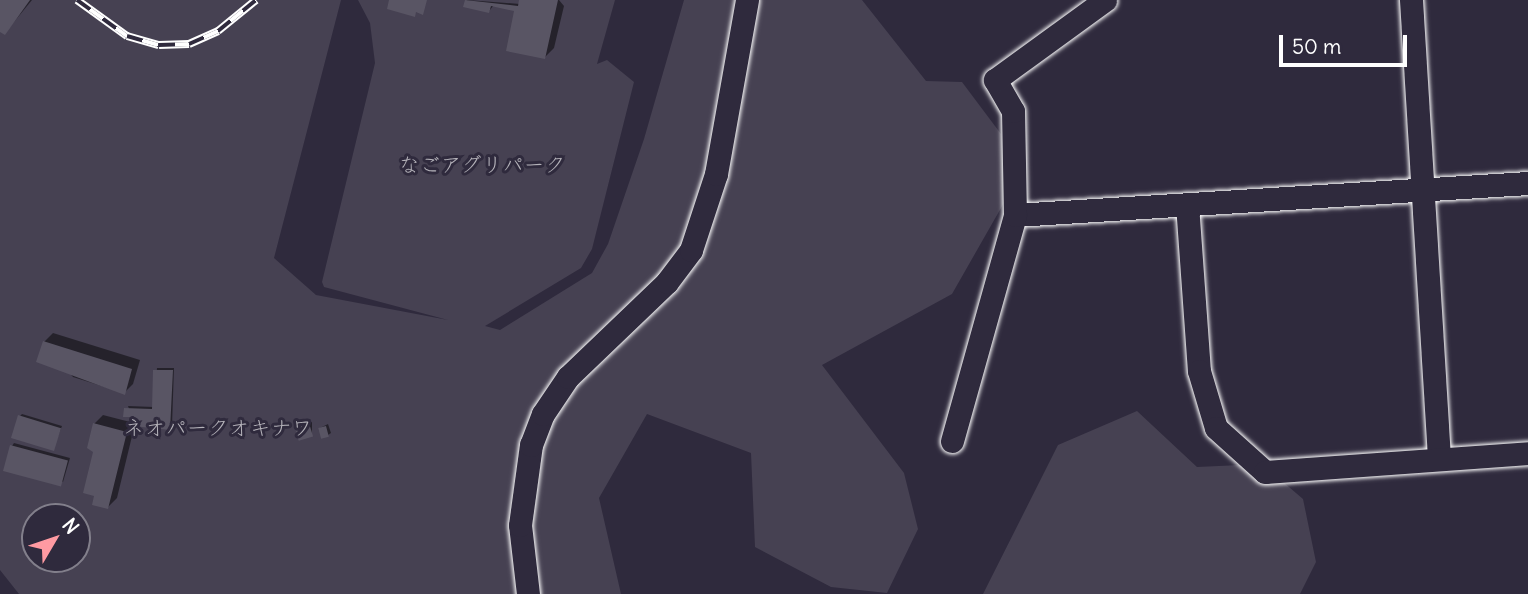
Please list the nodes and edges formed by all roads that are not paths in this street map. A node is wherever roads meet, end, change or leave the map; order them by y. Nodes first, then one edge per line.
1 (747, 0) edge
2 (1105, 0) edge
3 (1411, 0) edge
4 (1528, 183) edge
5 (1423, 187) junction
6 (1187, 204) junction
7 (1015, 215) junction
8 (952, 441) dead end
9 (1528, 453) edge
10 (1439, 457) junction
11 (528, 594) edge

1 - 11 street
2 - 7 street
3 - 5 street
4 - 5 street
5 - 6 street
5 - 10 street
6 - 7 street
6 - 10 street
7 - 8 street
9 - 10 street

